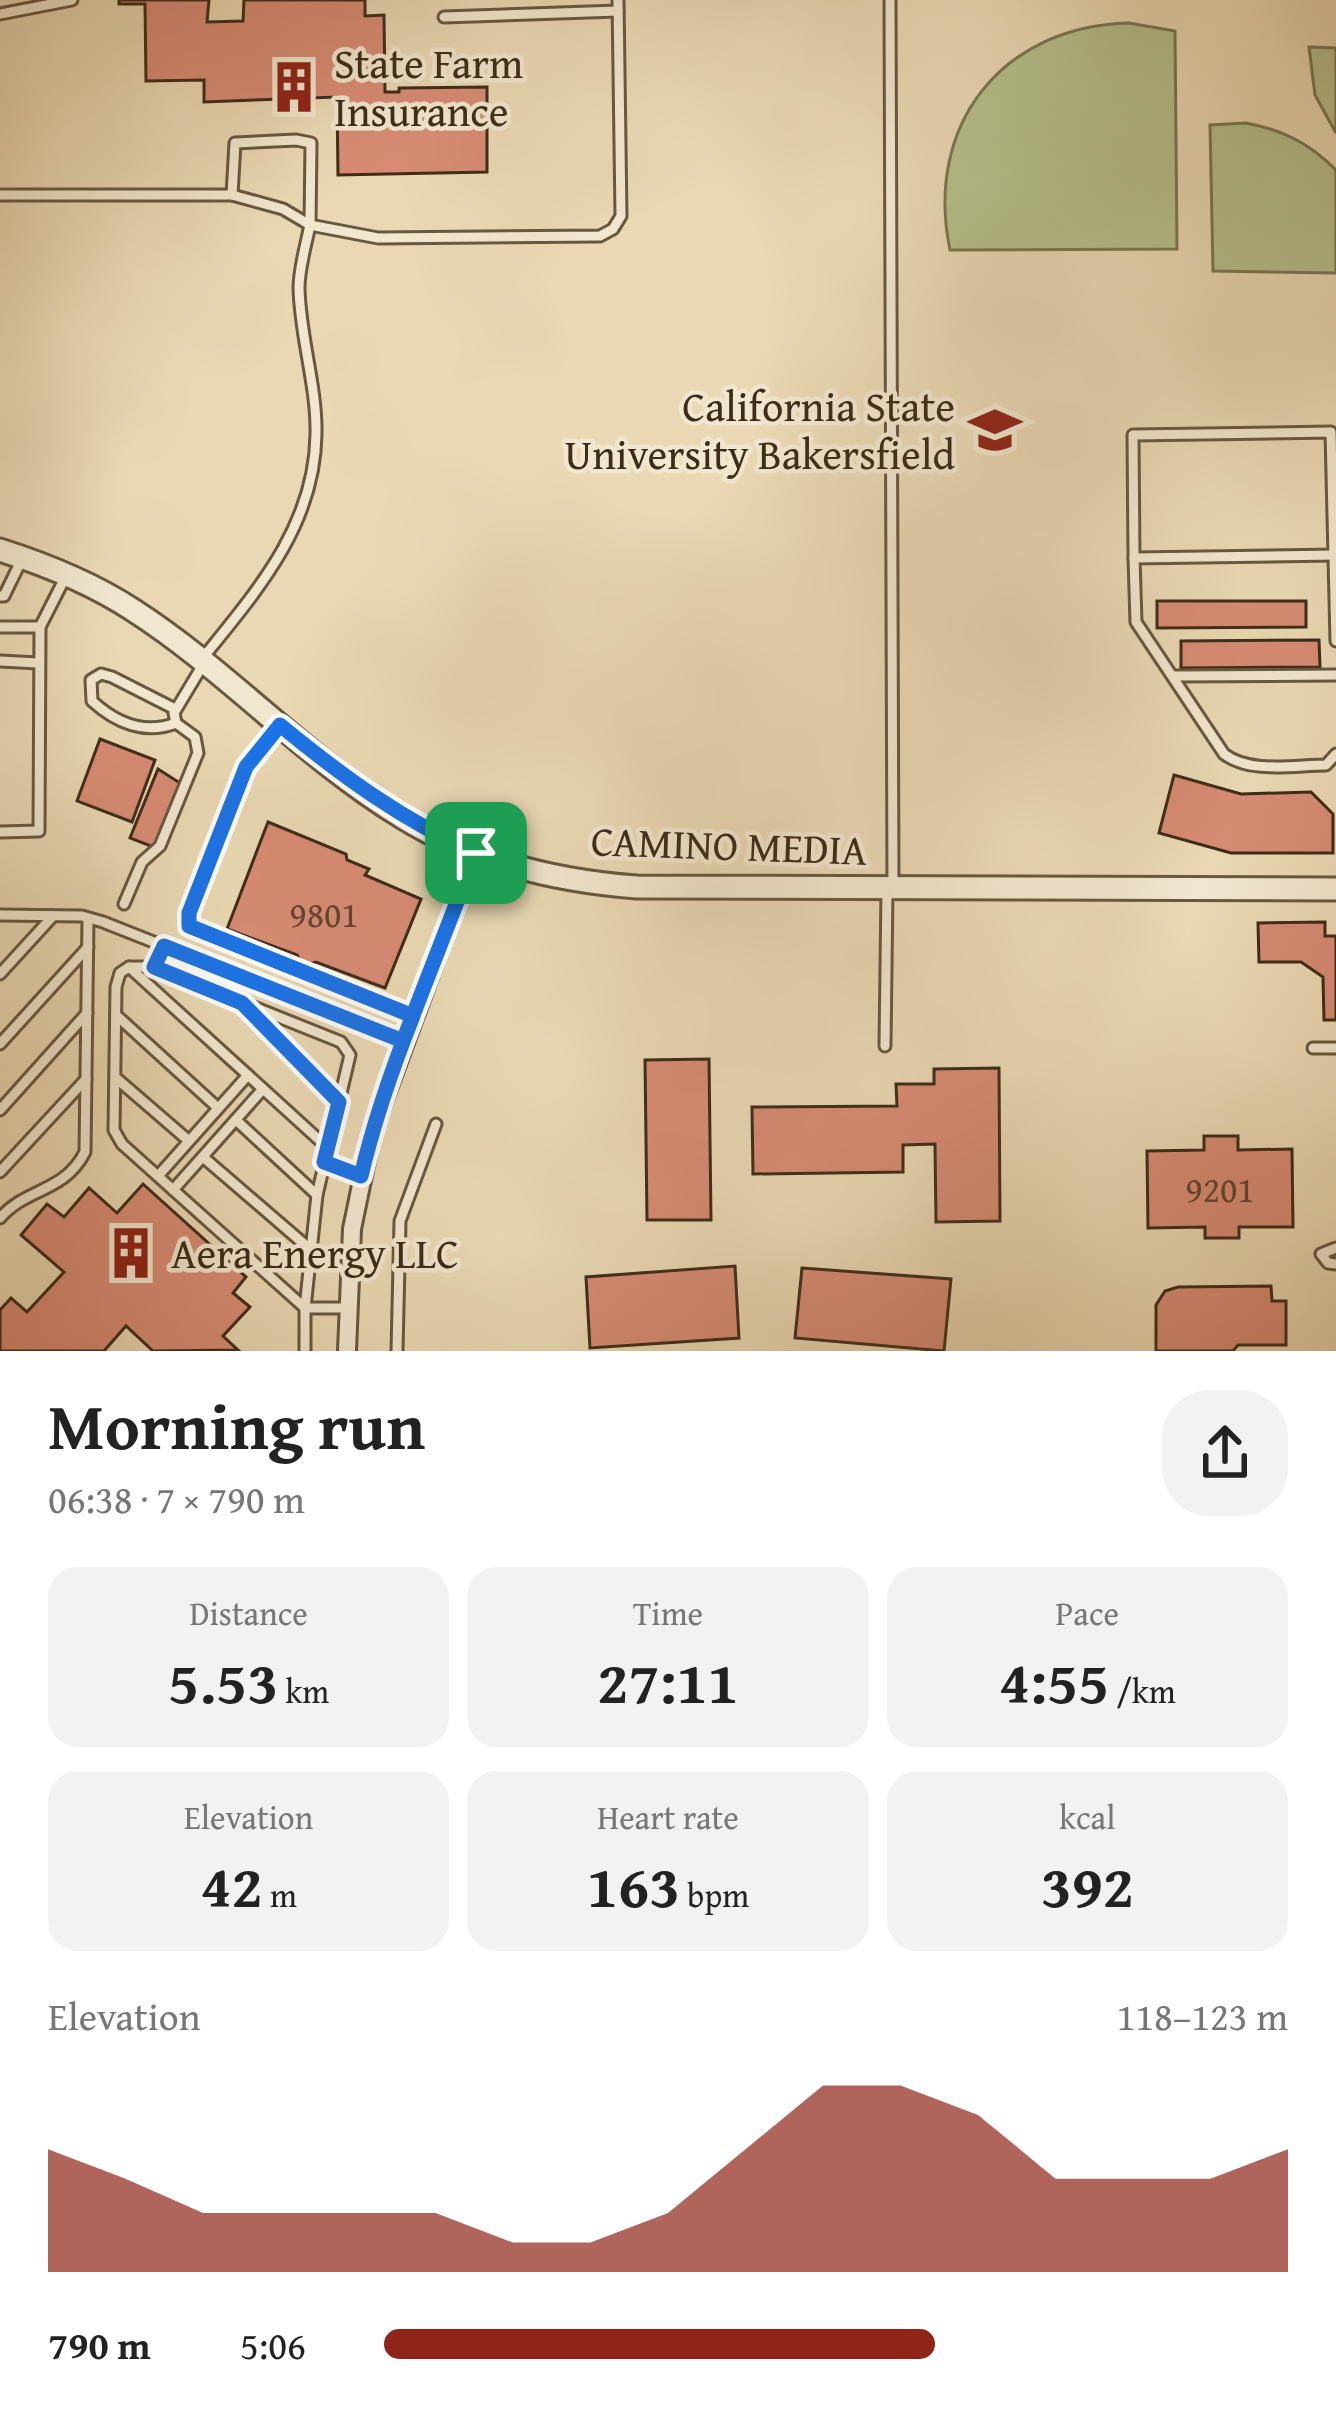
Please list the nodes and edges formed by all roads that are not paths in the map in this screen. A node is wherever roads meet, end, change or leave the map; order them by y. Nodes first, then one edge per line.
1 (72, 0) edge
2 (890, 0) edge
3 (44, 4) edge
4 (618, 5) edge
5 (0, 14) edge
6 (444, 17) dead end
7 (0, 194) edge
8 (232, 195) junction
9 (310, 225) junction
10 (0, 550) edge
11 (1335, 555) edge
12 (23, 557) junction
13 (1134, 558) junction
14 (67, 574) junction
15 (0, 596) edge
16 (0, 626) edge
17 (40, 627) junction
18 (1336, 641) edge
19 (0, 662) edge
20 (202, 662) junction
21 (38, 663) junction
22 (1336, 675) edge
23 (1173, 676) junction
24 (175, 709) junction
25 (176, 723) junction
26 (280, 725) junction
27 (1336, 754) edge
28 (0, 832) edge
29 (476, 853) junction
30 (890, 888) junction
31 (1336, 889) edge
32 (124, 904) dead end
33 (0, 914) edge
34 (53, 916) junction
35 (88, 918) junction
36 (164, 946) junction
37 (88, 947) junction
38 (130, 967) junction
39 (154, 967) junction
40 (0, 974) edge
41 (242, 1003) junction
42 (87, 1013) junction
43 (116, 1015) junction
44 (413, 1016) junction
45 (403, 1041) junction
46 (0, 1044) edge
47 (885, 1046) dead end
48 (1313, 1048) dead end
49 (1336, 1048) edge
50 (248, 1075) junction
51 (115, 1077) junction
52 (86, 1079) junction
53 (263, 1089) junction
54 (339, 1102) junction
55 (218, 1108) junction
56 (0, 1110) edge
57 (236, 1120) junction
58 (436, 1124) dead end
59 (189, 1141) junction
60 (328, 1148) junction
61 (202, 1157) junction
62 (324, 1162) junction
63 (0, 1172) edge
64 (158, 1176) junction
65 (361, 1176) junction
66 (173, 1190) junction
67 (317, 1195) junction
68 (0, 1218) edge
69 (1336, 1248) edge
70 (311, 1250) junction
71 (1336, 1264) edge
72 (305, 1308) junction
73 (347, 1308) junction
74 (305, 1351) edge
75 (347, 1351) edge
76 (397, 1351) edge

1 - 3 lane
2 - 30 lane
3 - 5 lane
4 - 6 lane
4 - 9 lane
7 - 8 lane
8 - 9 lane
8 - 9 lane
9 - 20 lane
10 - 12 street, CAMINO MEDIA
11 - 13 lane
11 - 13 lane
11 - 18 lane
12 - 14 street, CAMINO MEDIA
12 - 15 lane
13 - 23 lane
14 - 17 lane
14 - 20 street, CAMINO MEDIA
16 - 17 lane
17 - 21 lane
19 - 21 lane
20 - 24 lane
20 - 26 street, CAMINO MEDIA
21 - 28 lane
22 - 23 lane
23 - 27 lane
24 - 25 lane
24 - 25 lane
25 - 32 lane
26 - 29 street, CAMINO MEDIA
26 - 44 lane
29 - 30 street, CAMINO MEDIA
29 - 44 street
30 - 31 street, CAMINO MEDIA
30 - 47 lane
33 - 34 lane
34 - 35 lane
34 - 40 lane
35 - 36 lane
35 - 37 lane
36 - 39 lane
36 - 45 lane
37 - 42 lane
37 - 46 lane
38 - 39 lane
38 - 43 lane
38 - 50 lane
39 - 41 lane
41 - 54 lane
41 - 54 lane
42 - 52 lane
42 - 56 lane
43 - 51 lane
43 - 55 lane
44 - 45 street
45 - 65 street
48 - 49 lane
50 - 53 lane
50 - 55 lane
51 - 59 lane
51 - 64 lane
52 - 63 lane
52 - 68 lane
53 - 57 lane
53 - 60 lane
54 - 60 lane
55 - 59 lane
57 - 61 lane
57 - 67 lane
58 - 76 lane
59 - 64 lane
60 - 62 lane
61 - 66 lane
61 - 70 lane
62 - 65 lane
62 - 67 lane
64 - 66 lane
65 - 73 street
66 - 72 lane
67 - 70 lane
69 - 71 lane
70 - 72 lane
72 - 73 lane
72 - 74 lane
73 - 75 street

